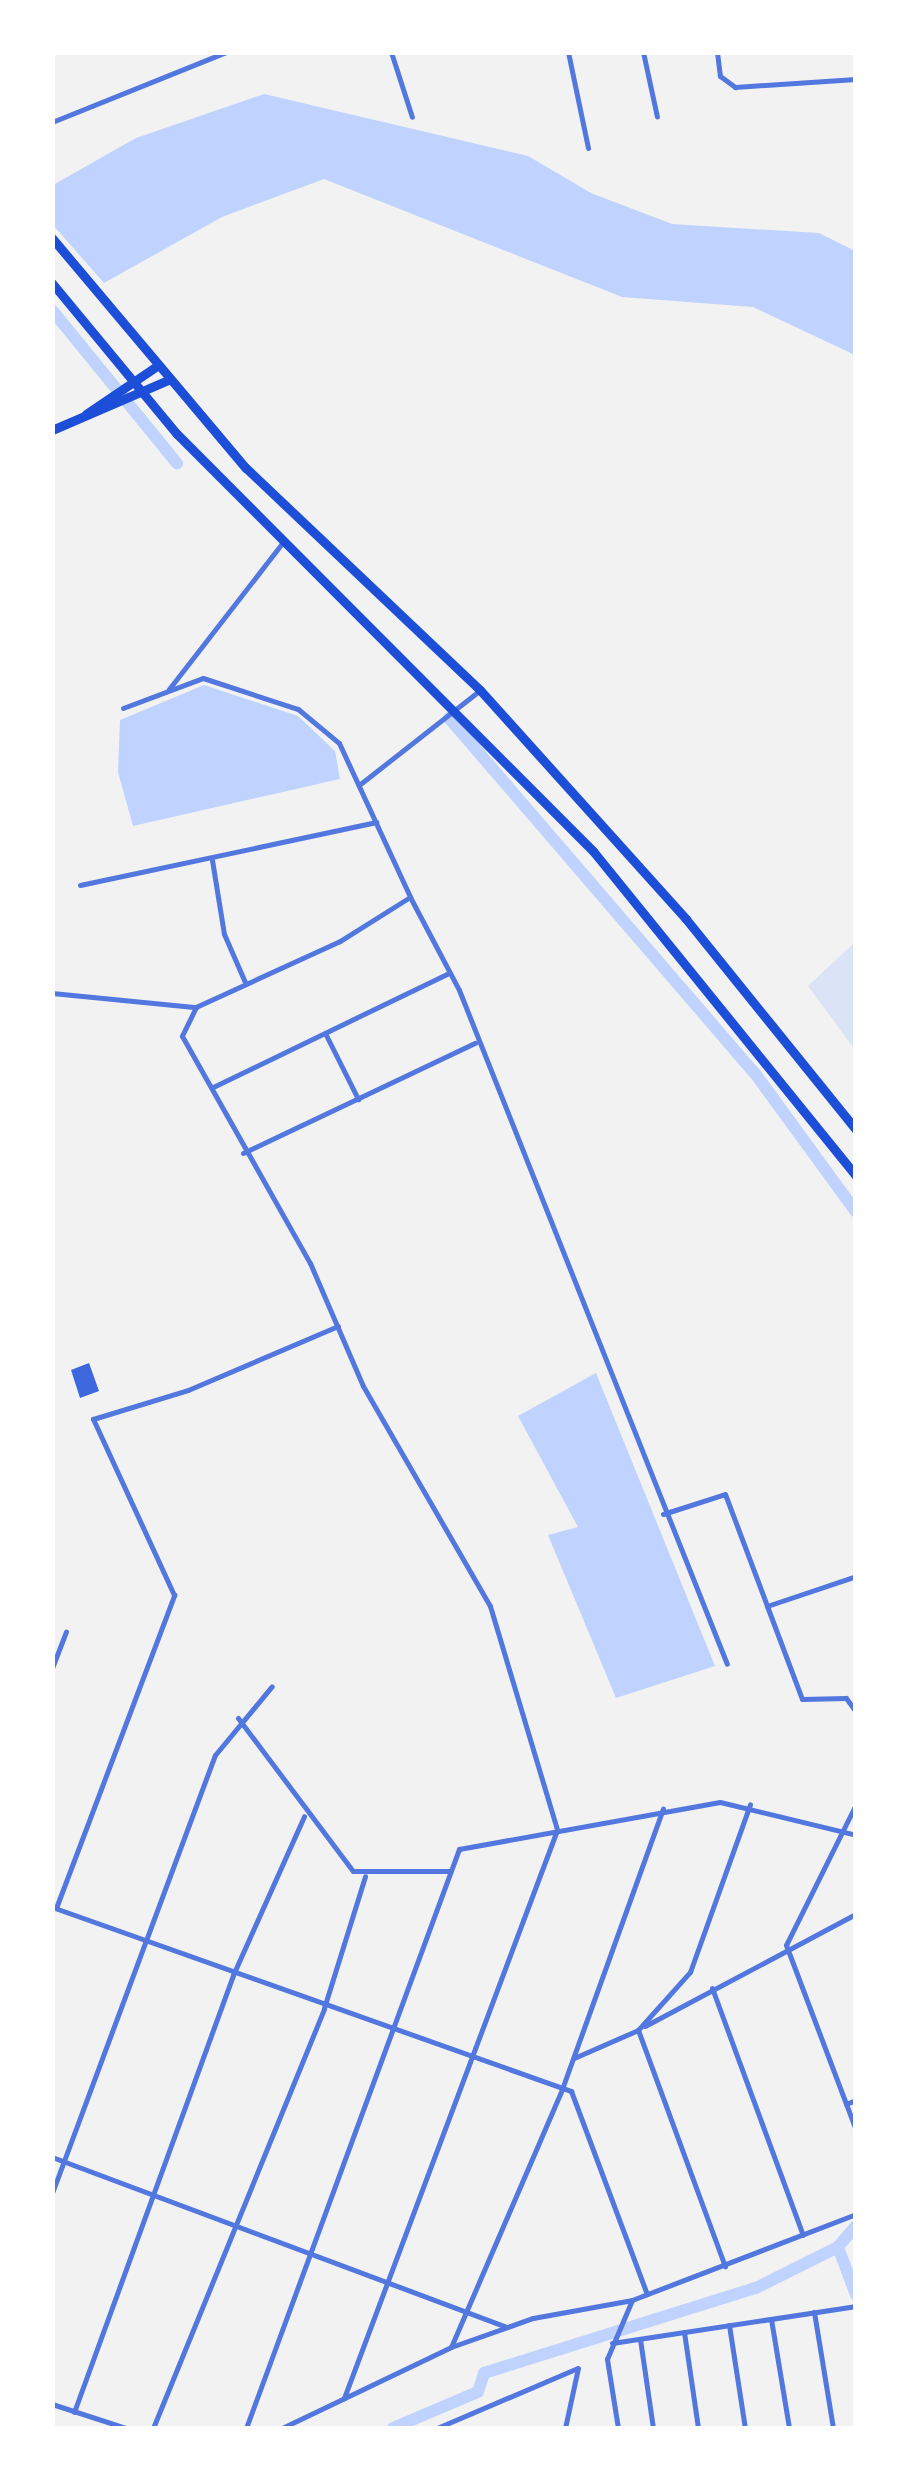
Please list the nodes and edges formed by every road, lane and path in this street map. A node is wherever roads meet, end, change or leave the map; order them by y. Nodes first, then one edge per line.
1 (226, 52) edge
2 (392, 52) edge
3 (568, 52) edge
4 (643, 52) edge
5 (717, 52) edge
6 (856, 79) edge
7 (412, 116) dead end
8 (657, 117) dead end
9 (52, 122) edge
10 (588, 148) dead end
11 (52, 238) edge
12 (52, 283) edge
13 (157, 366) junction
14 (134, 380) junction
15 (168, 380) junction
16 (144, 392) junction
17 (86, 414) junction
18 (52, 430) edge
19 (284, 540) junction
20 (480, 690) junction
21 (168, 692) junction
22 (457, 706) junction
23 (123, 708) dead end
24 (359, 786) junction
25 (376, 822) junction
26 (212, 859) junction
27 (80, 885) dead end
28 (410, 897) junction
29 (450, 972) junction
30 (244, 982) junction
31 (52, 993) edge
32 (196, 1007) junction
33 (325, 1034) junction
34 (475, 1042) junction
35 (214, 1087) junction
36 (358, 1099) junction
37 (856, 1130) edge
38 (242, 1153) junction
39 (856, 1176) edge
40 (338, 1326) junction
41 (663, 1514) junction
42 (856, 1576) edge
43 (768, 1606) junction
44 (66, 1632) dead end
45 (727, 1664) dead end
46 (52, 1668) edge
47 (272, 1686) dead end
48 (856, 1712) edge
49 (238, 1718) junction
50 (750, 1804) junction
51 (856, 1804) edge
52 (663, 1809) junction
53 (304, 1816) junction
54 (837, 1828) junction
55 (557, 1830) junction
56 (856, 1835) edge
57 (450, 1872) junction
58 (364, 1876) junction
59 (54, 1908) edge
60 (856, 1914) edge
61 (147, 1942) junction
62 (786, 1945) junction
63 (233, 1974) junction
64 (712, 1988) junction
65 (324, 2008) junction
66 (638, 2030) junction
67 (393, 2034) junction
68 (573, 2059) junction
69 (475, 2063) junction
70 (562, 2089) junction
71 (856, 2100) edge
72 (846, 2104) junction
73 (856, 2130) edge
74 (52, 2156) edge
75 (64, 2161) junction
76 (52, 2193) edge
77 (154, 2194) junction
78 (856, 2214) edge
79 (236, 2227) junction
80 (803, 2235) junction
81 (317, 2252) junction
82 (725, 2266) junction
83 (390, 2280) junction
84 (648, 2294) junction
85 (632, 2300) junction
86 (856, 2306) edge
87 (467, 2311) junction
88 (814, 2312) junction
89 (772, 2319) junction
90 (729, 2325) junction
91 (506, 2327) junction
92 (684, 2332) junction
93 (640, 2339) junction
94 (612, 2343) junction
95 (451, 2346) junction
96 (344, 2398) junction
97 (52, 2404) edge
98 (74, 2412) junction
99 (126, 2428) edge
100 (153, 2428) edge
101 (246, 2428) edge
102 (282, 2428) edge
103 (437, 2428) edge
104 (565, 2428) edge
105 (618, 2428) edge
106 (653, 2428) edge
107 (698, 2428) edge
108 (744, 2428) edge
109 (789, 2428) edge
110 (833, 2428) edge

1 - 9 street
2 - 7 street
3 - 10 street
4 - 8 street
5 - 6 street
11 - 13 main road
12 - 14 main road
13 - 14 main road
13 - 15 main road
14 - 16 main road
14 - 17 main road
15 - 16 main road
15 - 20 main road
16 - 17 main road
16 - 19 main road
17 - 18 main road
19 - 21 street
19 - 22 main road
20 - 22 street
20 - 37 main road
21 - 23 street
21 - 24 street
22 - 24 street
22 - 39 main road
24 - 25 street
25 - 26 street
25 - 28 street
26 - 27 street
26 - 30 street
28 - 29 street
28 - 30 street
29 - 33 street
29 - 34 street
30 - 32 street
31 - 32 street
32 - 35 street
33 - 35 street
33 - 36 street
34 - 36 street
34 - 41 street
35 - 38 street
36 - 38 street
38 - 40 street
40 - 55 street
40 - 59 street
41 - 43 street
41 - 45 street
42 - 43 street
43 - 48 street
44 - 46 street
47 - 49 street
49 - 53 street
49 - 61 street
50 - 52 street
50 - 54 street
50 - 66 street
51 - 54 street
52 - 55 street
52 - 68 street
53 - 58 street
53 - 63 street
54 - 56 street
54 - 62 street
55 - 57 street
55 - 69 street
57 - 58 street
57 - 67 street
58 - 65 street
59 - 61 street
60 - 62 street
61 - 63 street
61 - 75 street
62 - 64 street
62 - 72 street
63 - 65 street
63 - 77 street
64 - 66 street
64 - 80 street
65 - 67 street
65 - 79 street
66 - 68 street
66 - 82 street
67 - 69 street
67 - 81 street
68 - 70 street
69 - 70 street
69 - 83 street
70 - 84 street
70 - 87 street
71 - 72 street
72 - 73 street
74 - 75 street
75 - 76 street
75 - 77 street
77 - 79 street
77 - 98 street
78 - 80 street
79 - 81 street
79 - 100 street
80 - 82 street
81 - 83 street
81 - 101 street
82 - 84 street
83 - 87 street
83 - 96 street
84 - 85 street
85 - 91 street
85 - 94 street
86 - 88 street
87 - 91 street
87 - 95 street
88 - 89 street
88 - 110 street
89 - 90 street
89 - 109 street
90 - 92 street
90 - 108 street
91 - 95 street
92 - 93 street
92 - 107 street
93 - 94 street
93 - 106 street
94 - 105 street
95 - 96 street
96 - 102 street
97 - 98 street
98 - 99 street
103 - 104 street

